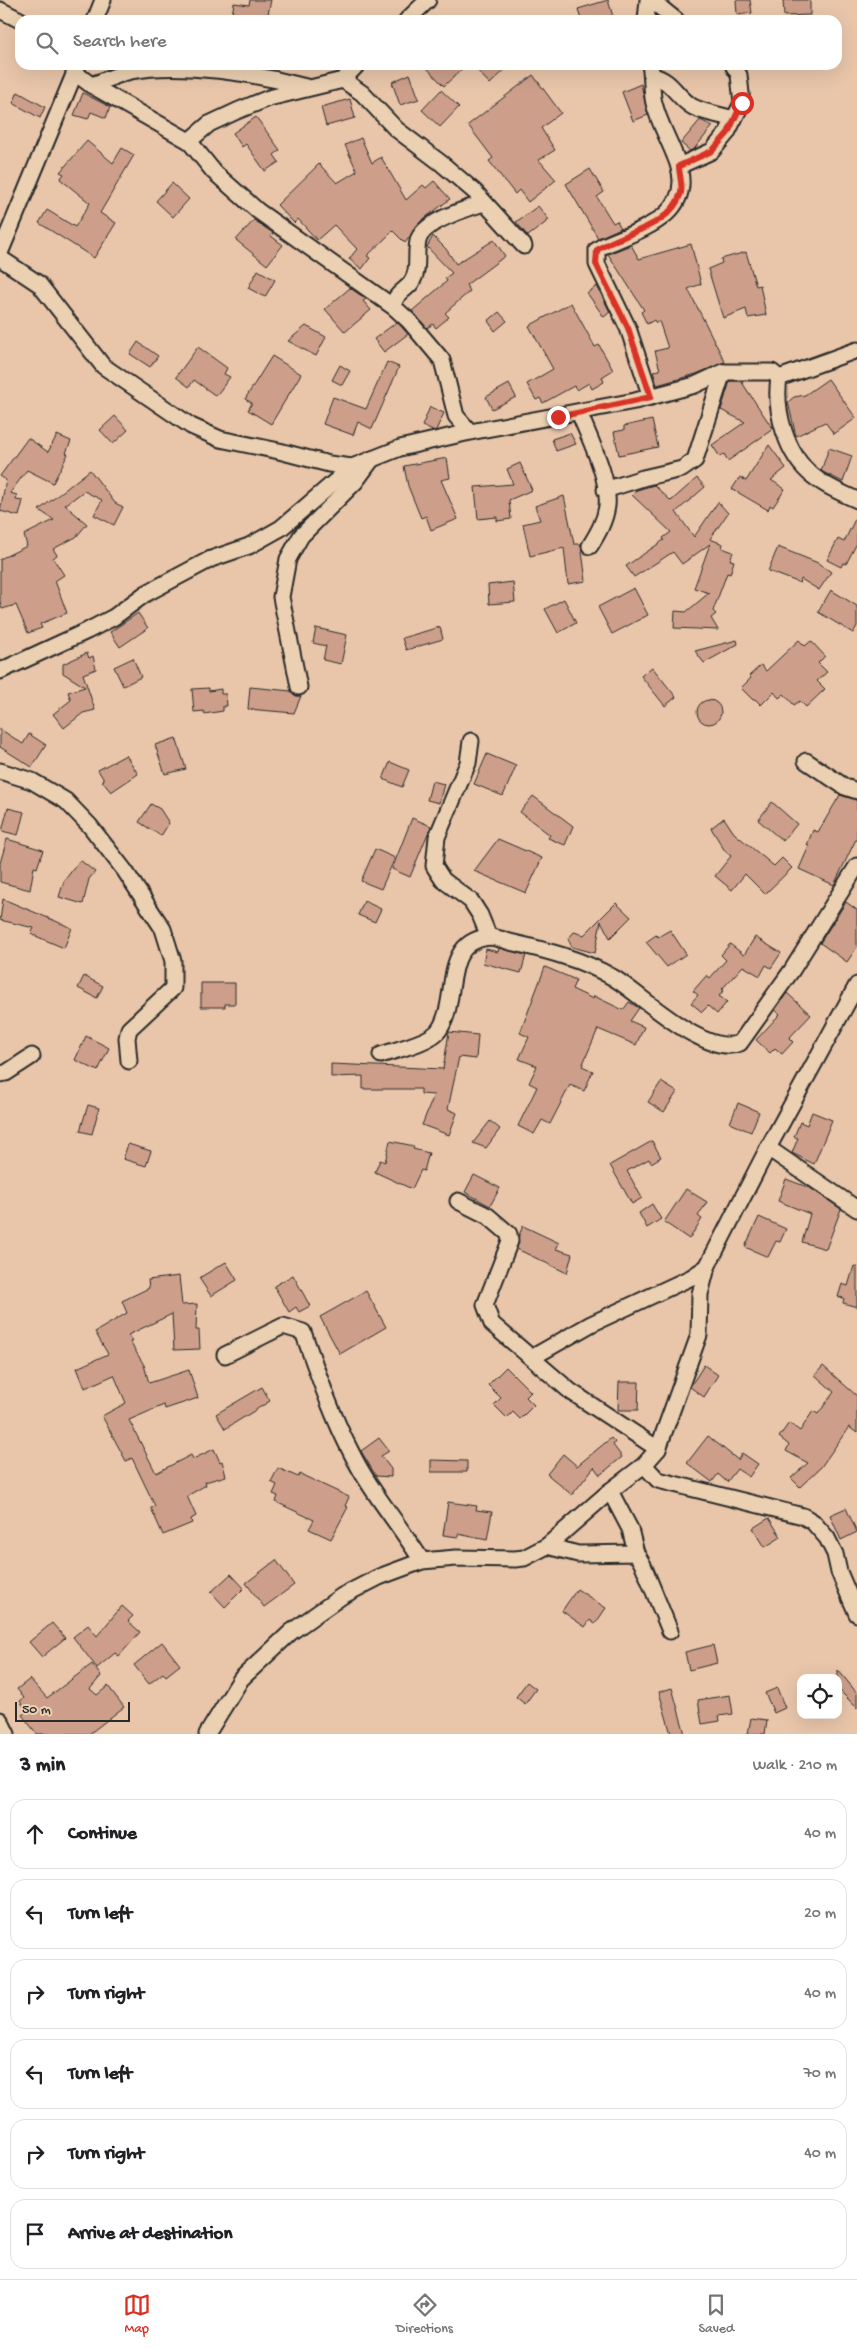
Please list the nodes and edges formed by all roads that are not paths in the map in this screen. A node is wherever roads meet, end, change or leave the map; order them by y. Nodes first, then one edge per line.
1 (103, 0) edge
2 (428, 0) edge
3 (649, 0) edge
4 (0, 10) edge
5 (97, 15) edge
6 (412, 15) edge
7 (647, 15) edge
8 (669, 15) edge
9 (15, 18) edge
10 (76, 70) edge
11 (77, 70) edge
12 (147, 70) edge
13 (199, 70) edge
14 (352, 70) edge
15 (651, 70) edge
16 (736, 70) edge
17 (343, 80) junction
18 (91, 85) junction
19 (306, 87) junction
20 (734, 119) junction
21 (189, 141) junction
22 (679, 166) junction
23 (484, 203) junction
24 (6, 225) edge
25 (524, 246) dead end
26 (0, 253) edge
27 (0, 258) edge
28 (395, 308) junction
29 (857, 350) edge
30 (722, 372) junction
31 (779, 378) junction
32 (651, 397) junction
33 (579, 412) junction
34 (470, 432) junction
35 (372, 459) junction
36 (352, 467) junction
37 (606, 490) junction
38 (857, 500) edge
39 (590, 546) dead end
40 (0, 671) edge
41 (299, 687) dead end
42 (471, 740) dead end
43 (806, 761) dead end
44 (0, 771) edge
45 (857, 791) edge
46 (857, 866) edge
47 (489, 937) junction
48 (857, 986) edge
49 (381, 1055) dead end
50 (32, 1056) dead end
51 (129, 1061) dead end
52 (0, 1074) edge
53 (768, 1148) junction
54 (458, 1202) dead end
55 (857, 1209) edge
56 (707, 1267) junction
57 (225, 1355) dead end
58 (533, 1357) junction
59 (658, 1449) junction
60 (644, 1465) junction
61 (610, 1491) junction
62 (547, 1546) junction
63 (636, 1553) junction
64 (422, 1561) junction
65 (857, 1614) edge
66 (670, 1631) dead end
67 (0, 1720) edge
68 (8, 1734) edge
69 (208, 1734) edge

1 - 5 street
2 - 6 street
3 - 7 street
3 - 8 street
4 - 9 street
10 - 24 street
11 - 18 street
12 - 18 street
13 - 19 street
14 - 17 street
15 - 20 street
15 - 22 street
16 - 20 street
17 - 19 street
17 - 23 street
18 - 21 street
19 - 21 street
20 - 22 street
21 - 28 street
22 - 32 street
23 - 25 street
23 - 28 street
24 - 26 street
27 - 36 street
28 - 34 street
29 - 31 street
30 - 31 street
30 - 32 street
30 - 37 street
31 - 38 street
32 - 33 street
33 - 34 street
33 - 37 street
34 - 35 street
35 - 36 street
35 - 41 street
36 - 40 street
37 - 39 street
42 - 47 street
43 - 45 street
44 - 51 street
46 - 47 street
47 - 49 street
48 - 53 street
50 - 52 street
53 - 55 street
53 - 56 street
54 - 58 street
56 - 58 street
56 - 59 street
57 - 64 street
58 - 59 street
59 - 60 street
60 - 61 street
60 - 65 street
61 - 62 street
61 - 63 street
62 - 63 street
62 - 64 street
63 - 66 street
64 - 69 street
67 - 68 street

